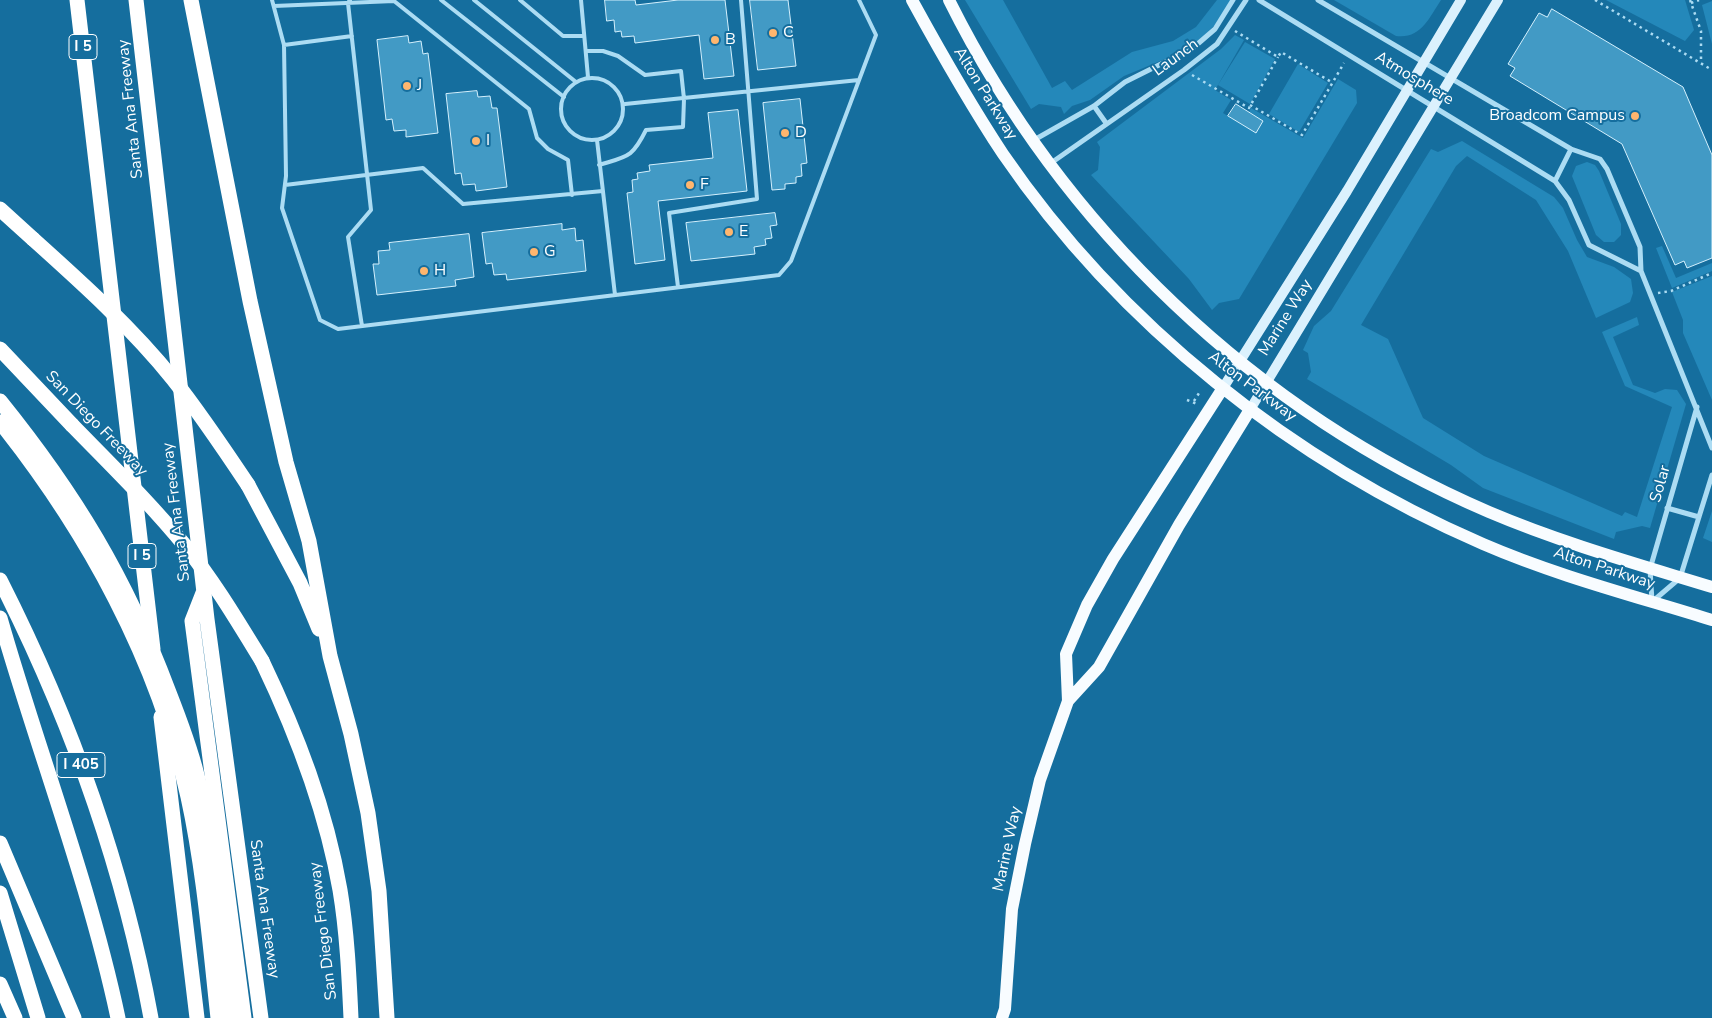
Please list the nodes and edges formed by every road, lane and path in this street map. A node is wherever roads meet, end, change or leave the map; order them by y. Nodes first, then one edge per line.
1 (77, 0) edge
2 (136, 0) edge
3 (191, 0) edge
4 (272, 0) edge
5 (441, 0) edge
6 (474, 0) edge
7 (520, 0) edge
8 (581, 0) edge
9 (741, 0) edge
10 (859, 0) edge
11 (912, 0) edge
12 (949, 0) edge
13 (1233, 0) edge
14 (1246, 0) edge
15 (1259, 0) edge
16 (1318, 0) edge
17 (1461, 0) edge
18 (1498, 0) edge
19 (1595, 0) edge
20 (1698, 0) edge
21 (310, 2) edge
22 (349, 2) edge
23 (1690, 2) edge
24 (274, 6) junction
25 (1229, 28) junction
26 (352, 36) junction
27 (584, 36) junction
28 (284, 45) junction
29 (586, 51) junction
30 (1349, 55) junction
31 (1278, 57) junction
32 (1701, 63) junction
33 (1425, 64) junction
34 (1184, 70) junction
35 (1712, 70) edge
36 (588, 77) junction
37 (1451, 79) junction
38 (859, 80) junction
39 (576, 82) junction
40 (1333, 82) junction
41 (1409, 90) junction
42 (748, 92) junction
43 (564, 97) junction
44 (684, 99) junction
45 (625, 104) junction
46 (1250, 105) junction
47 (1094, 106) junction
48 (1435, 106) junction
49 (1106, 123) junction
50 (596, 140) junction
51 (1033, 141) junction
52 (1571, 148) junction
53 (1050, 164) junction
54 (599, 165) junction
55 (366, 175) junction
56 (1555, 181) junction
57 (285, 185) junction
58 (602, 191) junction
59 (572, 195) junction
60 (0, 209) edge
61 (1641, 271) junction
62 (1712, 273) edge
63 (678, 287) junction
64 (1652, 294) dead end
65 (615, 295) junction
66 (362, 326) junction
67 (0, 349) edge
68 (1240, 363) junction
69 (1266, 381) junction
70 (1223, 388) junction
71 (1200, 390) dead end
72 (1187, 400) dead end
73 (0, 401) edge
74 (1194, 402) junction
75 (1697, 406) junction
76 (1200, 407) dead end
77 (1250, 408) junction
78 (0, 422) edge
79 (1712, 448) edge
80 (1712, 475) edge
81 (1667, 508) junction
82 (1699, 517) junction
83 (1650, 569) junction
84 (1680, 578) junction
85 (0, 580) edge
86 (1712, 587) edge
87 (204, 592) junction
88 (1652, 602) junction
89 (0, 618) edge
90 (1712, 620) edge
91 (330, 656) junction
92 (1068, 701) junction
93 (0, 843) edge
94 (0, 893) edge
95 (0, 984) edge
96 (1005, 1015) edge
97 (15, 1018) edge
98 (38, 1018) edge
99 (74, 1018) edge
100 (118, 1018) edge
101 (151, 1018) edge
102 (197, 1018) edge
103 (218, 1018) edge
104 (232, 1018) edge
105 (244, 1018) edge
106 (262, 1018) edge
107 (352, 1018) edge
108 (387, 1018) edge

1 - 102 highway, I 5
2 - 87 highway, Santa Ana Freeway
3 - 91 highway
4 - 24 lane
5 - 43 lane
6 - 39 lane
7 - 27 lane
8 - 27 lane
9 - 42 lane
10 - 38 lane
11 - 70 main road, Alton Parkway
12 - 51 main road, Alton Parkway
13 - 47 street, Launch
14 - 25 street, Launch
15 - 30 street, Atmosphere
16 - 33 street, Atmosphere
17 - 33 main road, Marine Way
18 - 37 main road, Marine Way
19 - 32 path
20 - 23 path
21 - 22 lane
21 - 24 lane
22 - 26 lane
22 - 59 lane
23 - 32 path
24 - 28 lane
25 - 31 path
25 - 34 street, Launch
26 - 28 lane
26 - 55 lane
27 - 29 lane
28 - 57 lane
29 - 36 lane
29 - 44 lane
30 - 40 path
30 - 41 street, Atmosphere
31 - 40 path
31 - 46 path
32 - 35 path
33 - 37 street, Atmosphere
33 - 41 main road, Marine Way
34 - 46 path
34 - 49 street, Launch
36 - 39 lane
36 - 45 lane
37 - 48 main road, Marine Way
37 - 52 street, Atmosphere
38 - 42 lane
38 - 63 lane
39 - 43 lane
40 - 46 path
41 - 48 street, Atmosphere
41 - 68 main road, Marine Way
42 - 44 lane
42 - 63 lane
43 - 50 lane
44 - 45 lane
44 - 54 lane
45 - 50 lane
47 - 49 street
47 - 51 street, Launch
48 - 56 street, Atmosphere
48 - 69 main road, Marine Way
49 - 53 street, Launch
50 - 54 lane
51 - 53 main road, Alton Parkway
52 - 56 street
52 - 61 street, Atmosphere
53 - 68 main road, Alton Parkway
54 - 58 lane
55 - 57 lane
55 - 59 lane
55 - 66 lane
56 - 61 street, Atmosphere
57 - 66 lane
58 - 59 lane
58 - 65 lane
60 - 91 highway, bridge
61 - 75 street, Atmosphere
62 - 64 path
63 - 65 lane
65 - 66 lane
67 - 107 highway, San Diego Freeway, bridge
68 - 69 main road, Alton Parkway
68 - 70 main road, Marine Way
69 - 77 main road, Marine Way
69 - 83 main road, Alton Parkway
70 - 77 main road, Alton Parkway
70 - 92 main road, Marine Way
71 - 74 path
72 - 74 path
73 - 104 highway, bridge
74 - 76 path
75 - 79 street, Atmosphere
75 - 81 street, Solar
77 - 88 main road, Alton Parkway
77 - 92 main road, Marine Way
78 - 103 highway, bridge
80 - 82 street
81 - 82 street
81 - 83 street, Solar
82 - 84 street
83 - 84 main road, Alton Parkway
83 - 88 street
84 - 86 main road, Alton Parkway
84 - 88 street
85 - 101 highway, I 405
87 - 105 highway
87 - 106 highway, Santa Ana Freeway
88 - 90 main road, Alton Parkway
89 - 100 highway
91 - 108 highway
92 - 96 main road, Marine Way
93 - 99 highway
94 - 98 highway
95 - 97 highway

